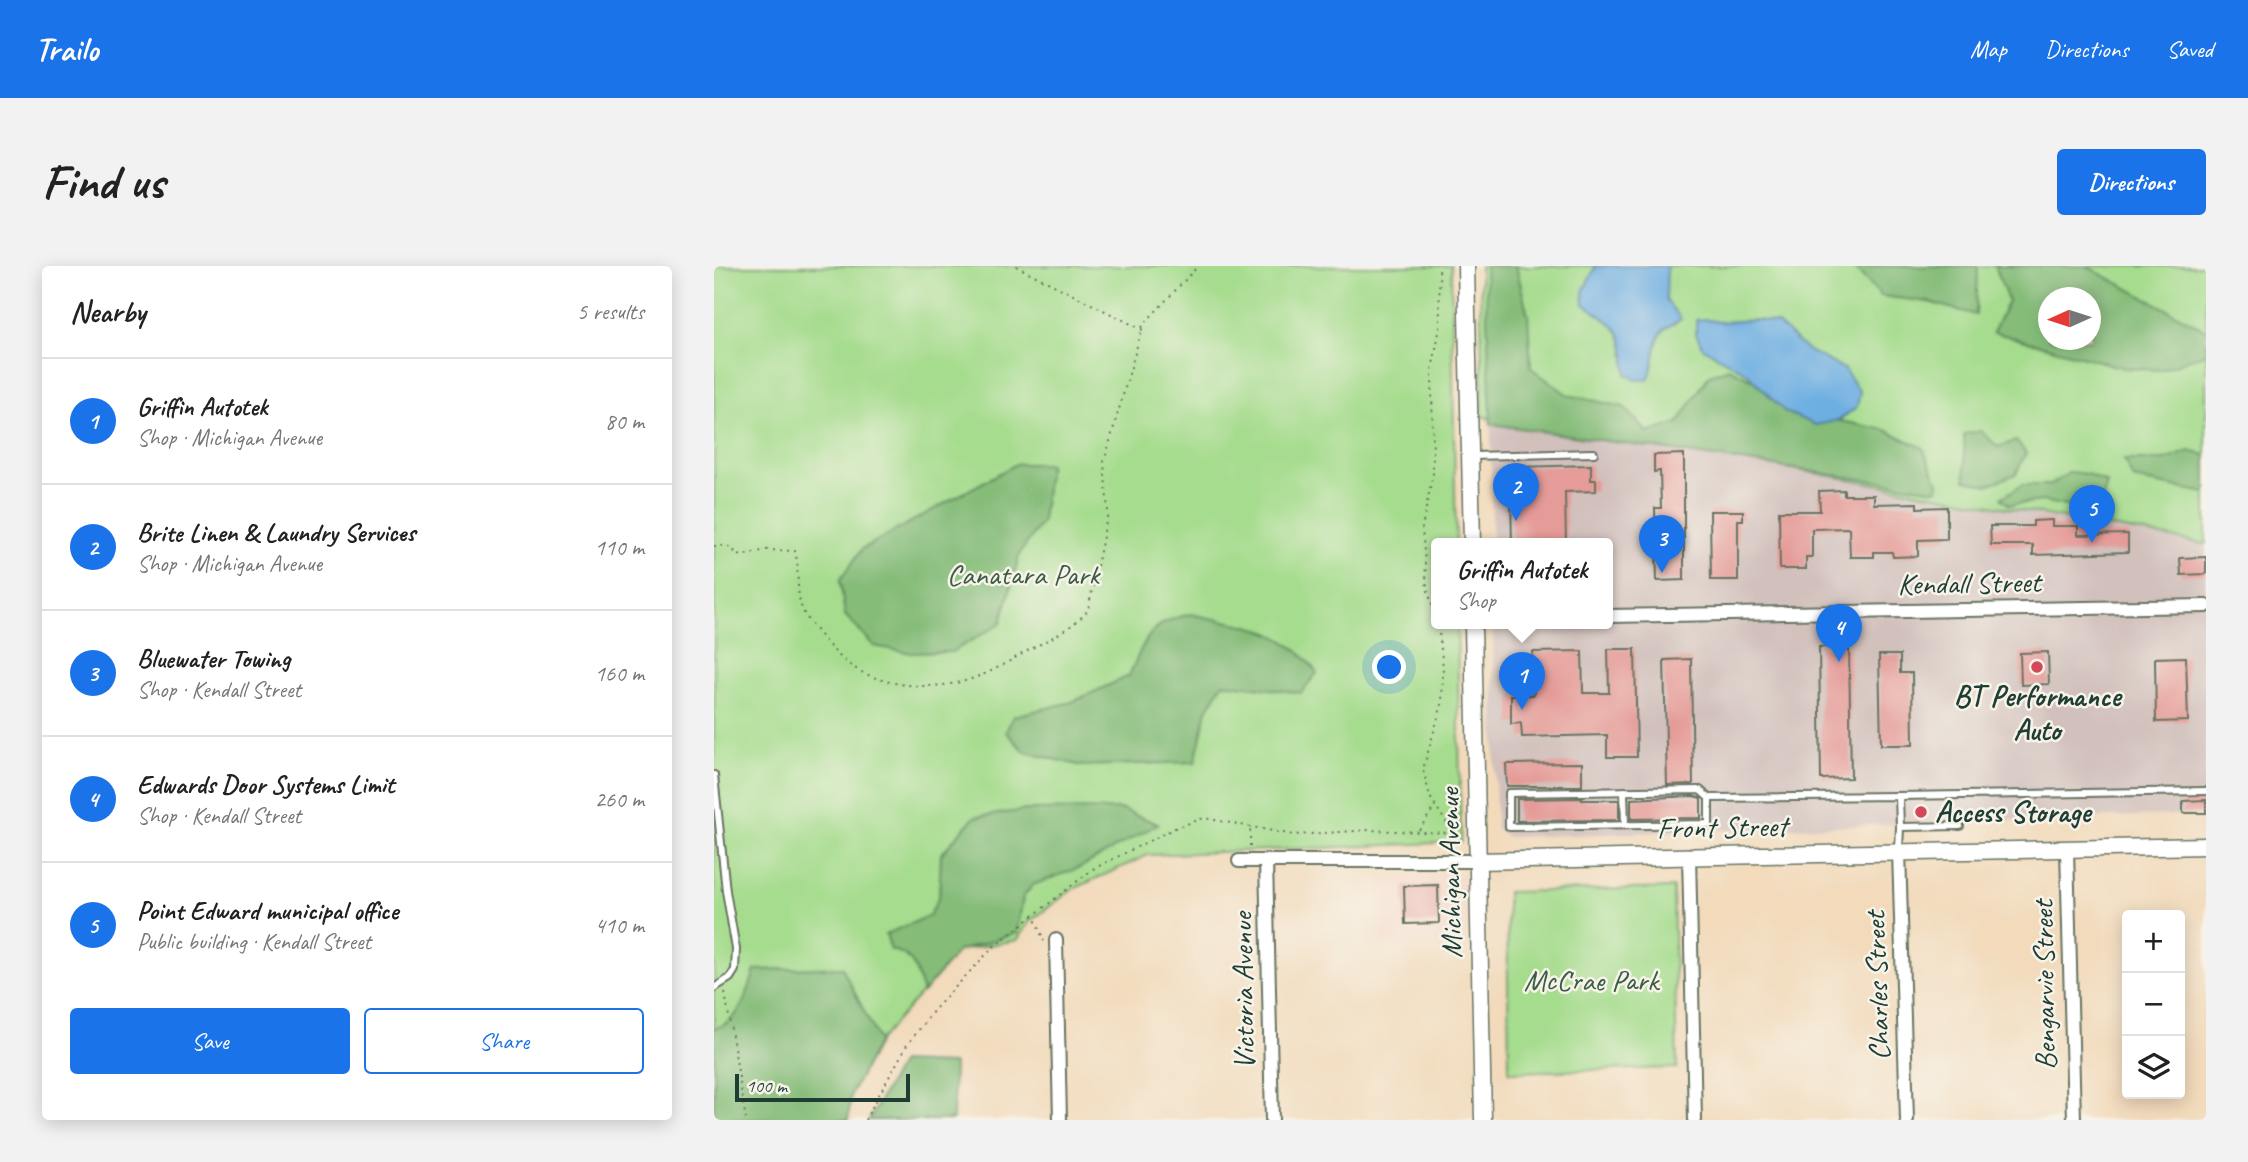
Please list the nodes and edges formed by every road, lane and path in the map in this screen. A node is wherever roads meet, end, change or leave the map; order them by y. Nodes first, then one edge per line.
1 (1016, 266) edge
2 (1198, 266) edge
3 (1439, 266) edge
4 (1466, 266) edge
5 (1143, 330) junction
6 (1594, 453) dead end
7 (1470, 456) junction
8 (1472, 538) edge
9 (714, 546) edge
10 (1431, 601) edge
11 (2206, 606) edge
12 (1613, 616) edge
13 (1439, 629) edge
14 (1473, 629) edge
15 (714, 775) edge
16 (1624, 791) junction
17 (2206, 791) edge
18 (1899, 796) junction
19 (1709, 798) junction
20 (1436, 806) junction
21 (1625, 825) junction
22 (1960, 826) dead end
23 (1900, 827) junction
24 (1250, 828) junction
25 (1419, 833) junction
26 (2206, 846) edge
27 (2067, 849) junction
28 (1250, 850) dead end
29 (1899, 852) junction
30 (1689, 855) junction
31 (1266, 860) junction
32 (1478, 860) junction
33 (1239, 861) dead end
34 (1032, 913) junction
35 (1056, 940) joint
36 (724, 983) junction
37 (714, 988) edge
38 (746, 1120) edge
39 (865, 1120) edge
40 (1060, 1120) edge
41 (1272, 1120) edge
42 (1483, 1120) edge
43 (1695, 1120) edge
44 (1907, 1120) edge
45 (2074, 1120) edge

1 - 5 path
2 - 5 path
3 - 10 path
4 - 7 main road
5 - 9 path
6 - 7 lane
7 - 8 main road
11 - 12 street, Kendall Street
13 - 20 path
14 - 32 main road, Michigan Avenue
15 - 36 lane
16 - 19 lane
16 - 21 lane
16 - 21 lane
17 - 18 lane
18 - 19 lane
18 - 23 lane
19 - 21 lane
20 - 25 path
20 - 25 path
22 - 23 lane
23 - 29 lane
24 - 25 path
24 - 28 path
24 - 34 path
26 - 27 main road, Front Street
27 - 29 main road, Front Street
27 - 45 street, Bengarvie Street
29 - 30 main road, Front Street
29 - 44 street, Charles Street
30 - 32 main road, Front Street
30 - 43 street
31 - 32 street, Front Street
31 - 33 street, Front Street
31 - 41 street, Victoria Avenue
32 - 42 main road, Michigan Avenue
34 - 35 path
34 - 39 path
35 - 40 street
36 - 37 lane
36 - 38 path

